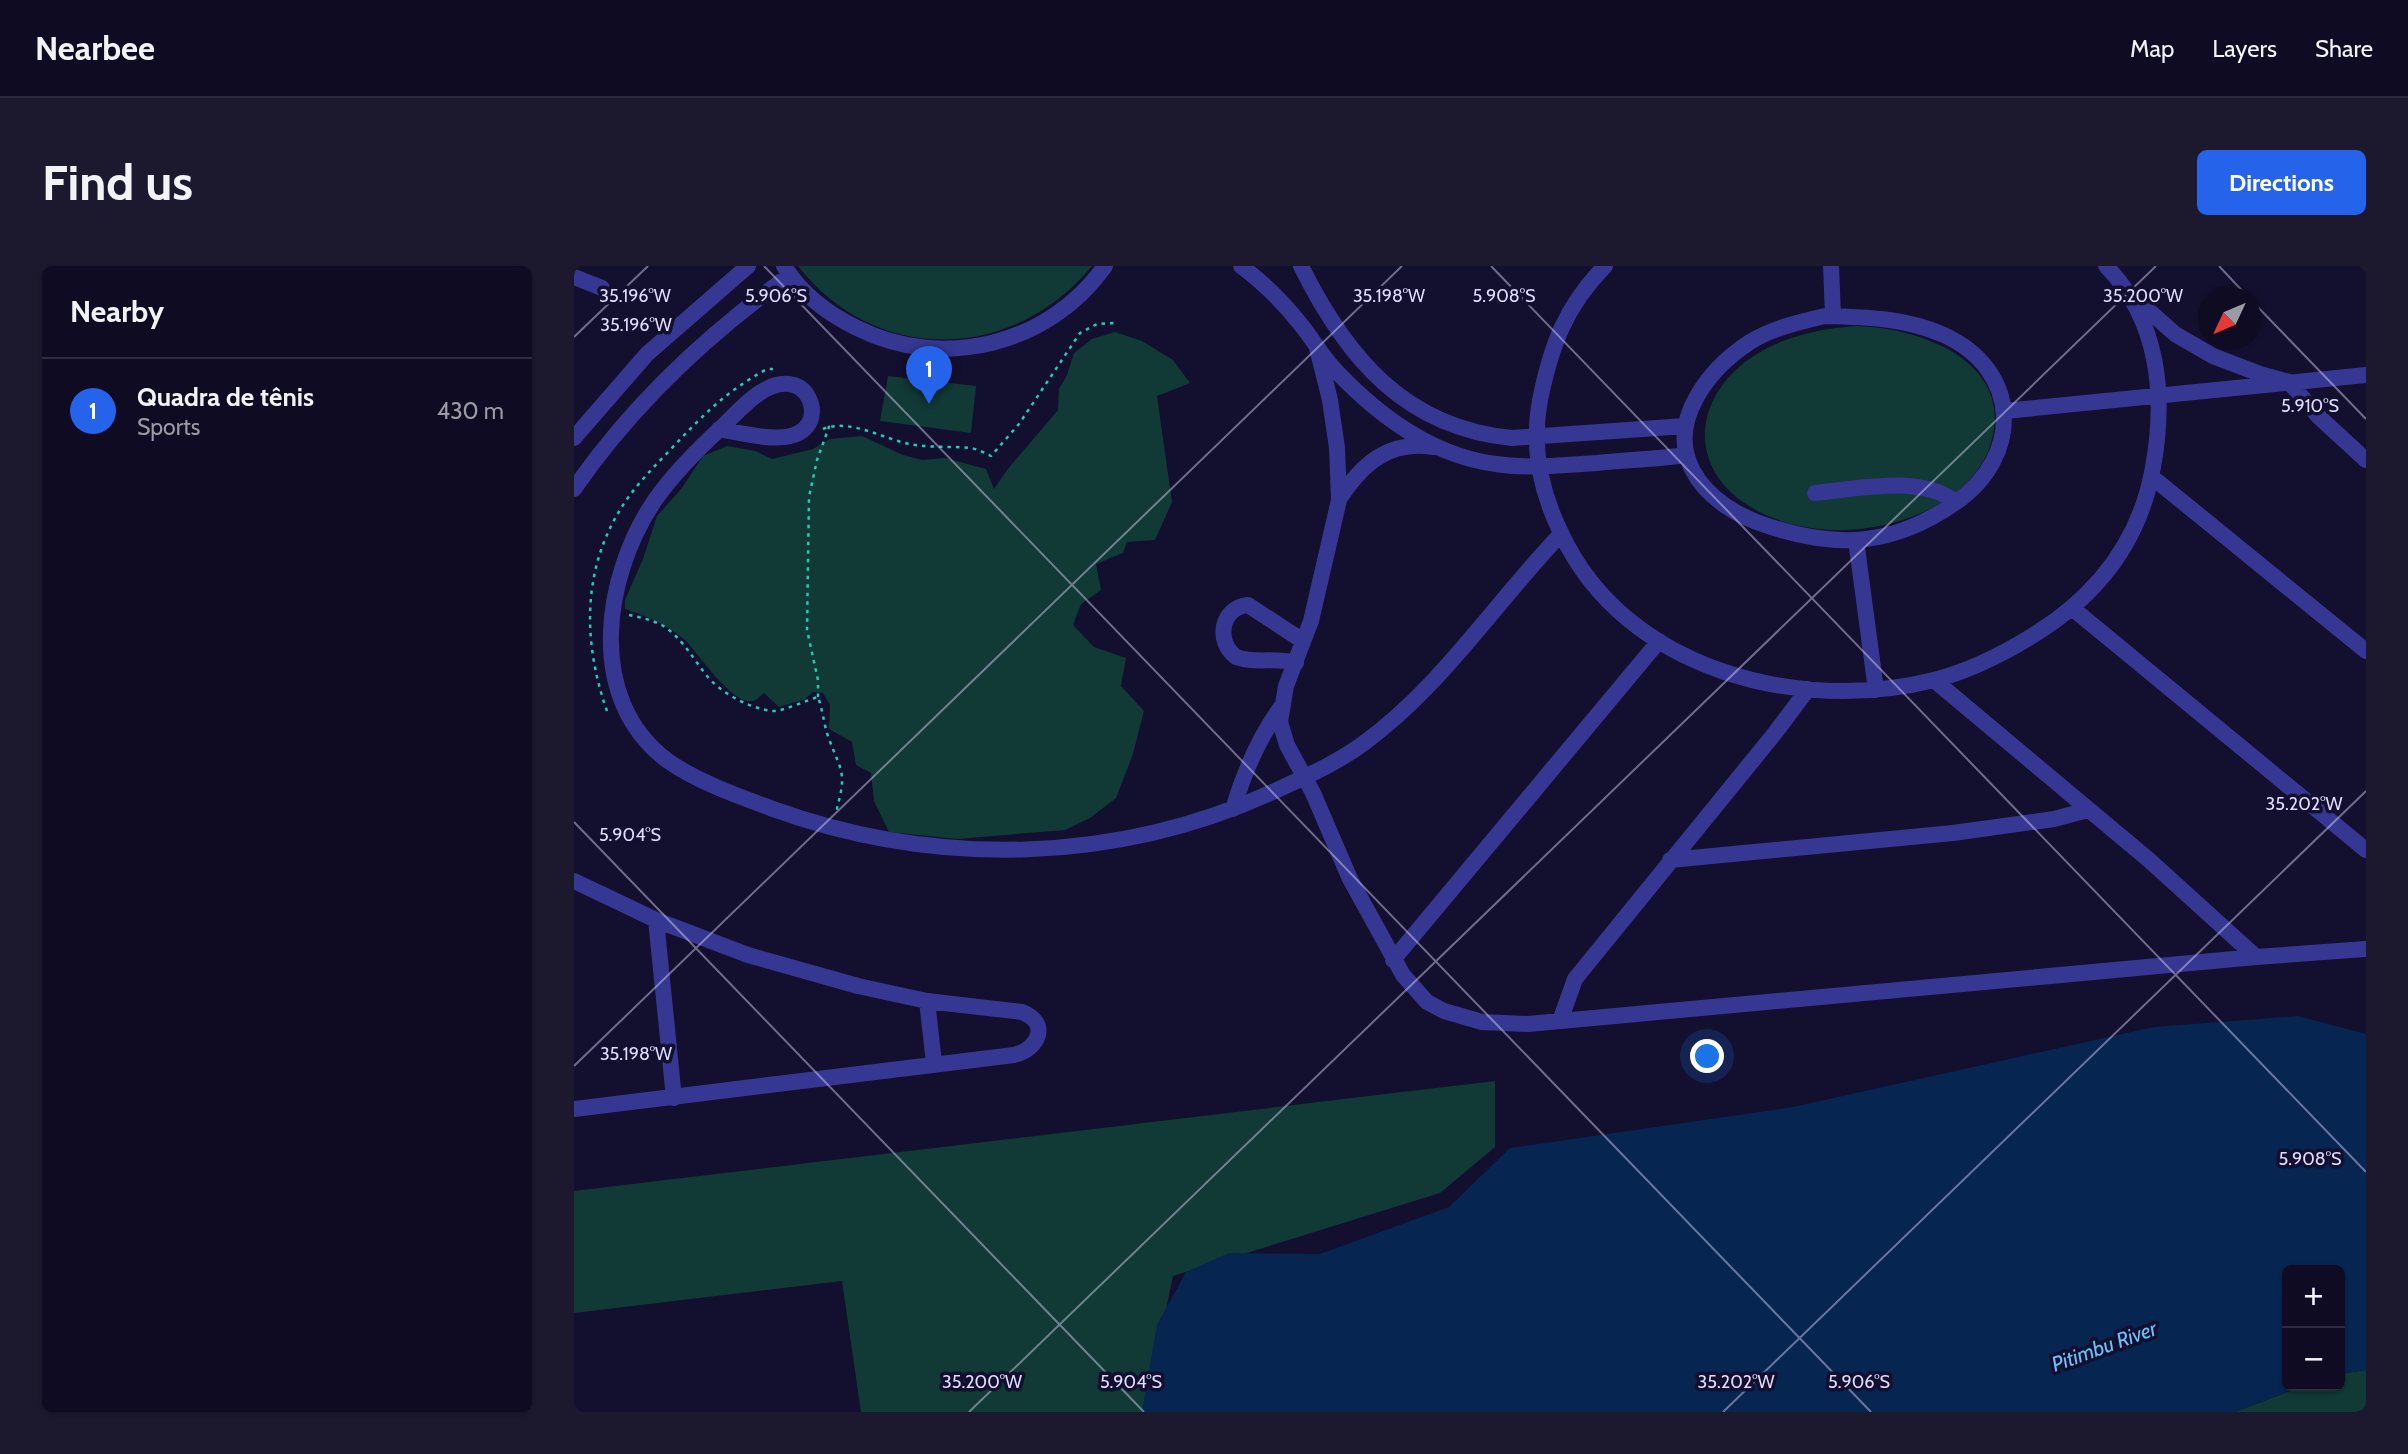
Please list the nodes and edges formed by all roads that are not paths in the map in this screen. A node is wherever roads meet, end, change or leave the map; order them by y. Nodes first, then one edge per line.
1 (748, 266) edge
2 (1105, 266) edge
3 (1241, 266) edge
4 (1301, 266) edge
5 (1605, 266) edge
6 (1831, 266) edge
7 (2106, 266) edge
8 (787, 270) edge
9 (1591, 273) edge
10 (574, 277) edge
11 (602, 288) dead end
12 (2129, 292) junction
13 (1833, 316) junction
14 (1317, 348) junction
15 (2366, 375) edge
16 (2289, 382) junction
17 (2160, 394) junction
18 (2005, 411) junction
19 (1685, 426) junction
20 (719, 429) junction
21 (1536, 437) junction
22 (574, 438) edge
23 (1446, 450) junction
24 (1687, 455) junction
25 (2366, 460) edge
26 (1539, 467) junction
27 (2152, 477) junction
28 (574, 489) edge
29 (1815, 493) dead end
30 (1339, 500) junction
31 (1956, 502) junction
32 (1561, 534) junction
33 (1856, 540) junction
34 (2072, 608) junction
35 (1303, 641) junction
36 (1658, 641) junction
37 (2366, 651) edge
38 (1296, 663) junction
39 (1934, 680) junction
40 (1808, 689) junction
41 (1876, 690) junction
42 (1282, 705) junction
43 (1304, 778) junction
44 (1233, 809) junction
45 (2088, 810) junction
46 (2366, 850) edge
47 (1670, 860) junction
48 (574, 881) edge
49 (656, 920) junction
50 (2366, 949) edge
51 (2256, 957) junction
52 (1393, 960) junction
53 (928, 1001) junction
54 (1560, 1021) junction
55 (934, 1063) junction
56 (674, 1098) junction
57 (574, 1109) edge

1 - 22 street
2 - 8 street
3 - 14 street
4 - 21 street
5 - 9 street
6 - 13 street
7 - 12 street
8 - 28 street
9 - 21 street
10 - 11 street
12 - 16 street
12 - 17 street
13 - 18 street
13 - 19 street
14 - 23 street
14 - 30 street
15 - 16 street
16 - 17 street
16 - 25 street
17 - 18 street
17 - 27 street
18 - 31 street
19 - 21 street
19 - 24 street
20 - 20 street
20 - 44 street
21 - 26 street
23 - 26 street
23 - 30 street
24 - 26 street
24 - 33 street
26 - 32 street
27 - 34 street
27 - 37 street
29 - 31 street
30 - 35 street
31 - 33 street
32 - 36 street
32 - 43 street
33 - 41 street
34 - 39 street
34 - 46 street
35 - 38 street
35 - 38 street
36 - 40 street
36 - 52 street
38 - 42 street
39 - 41 street
39 - 45 street
40 - 41 street
40 - 47 street
42 - 43 street
42 - 44 street
43 - 44 street
43 - 52 street
45 - 47 street
45 - 51 street
47 - 54 street
48 - 49 street
49 - 53 street
49 - 56 street
50 - 51 street
51 - 54 street
52 - 54 street
53 - 55 street
53 - 55 street
55 - 56 street
56 - 57 street

